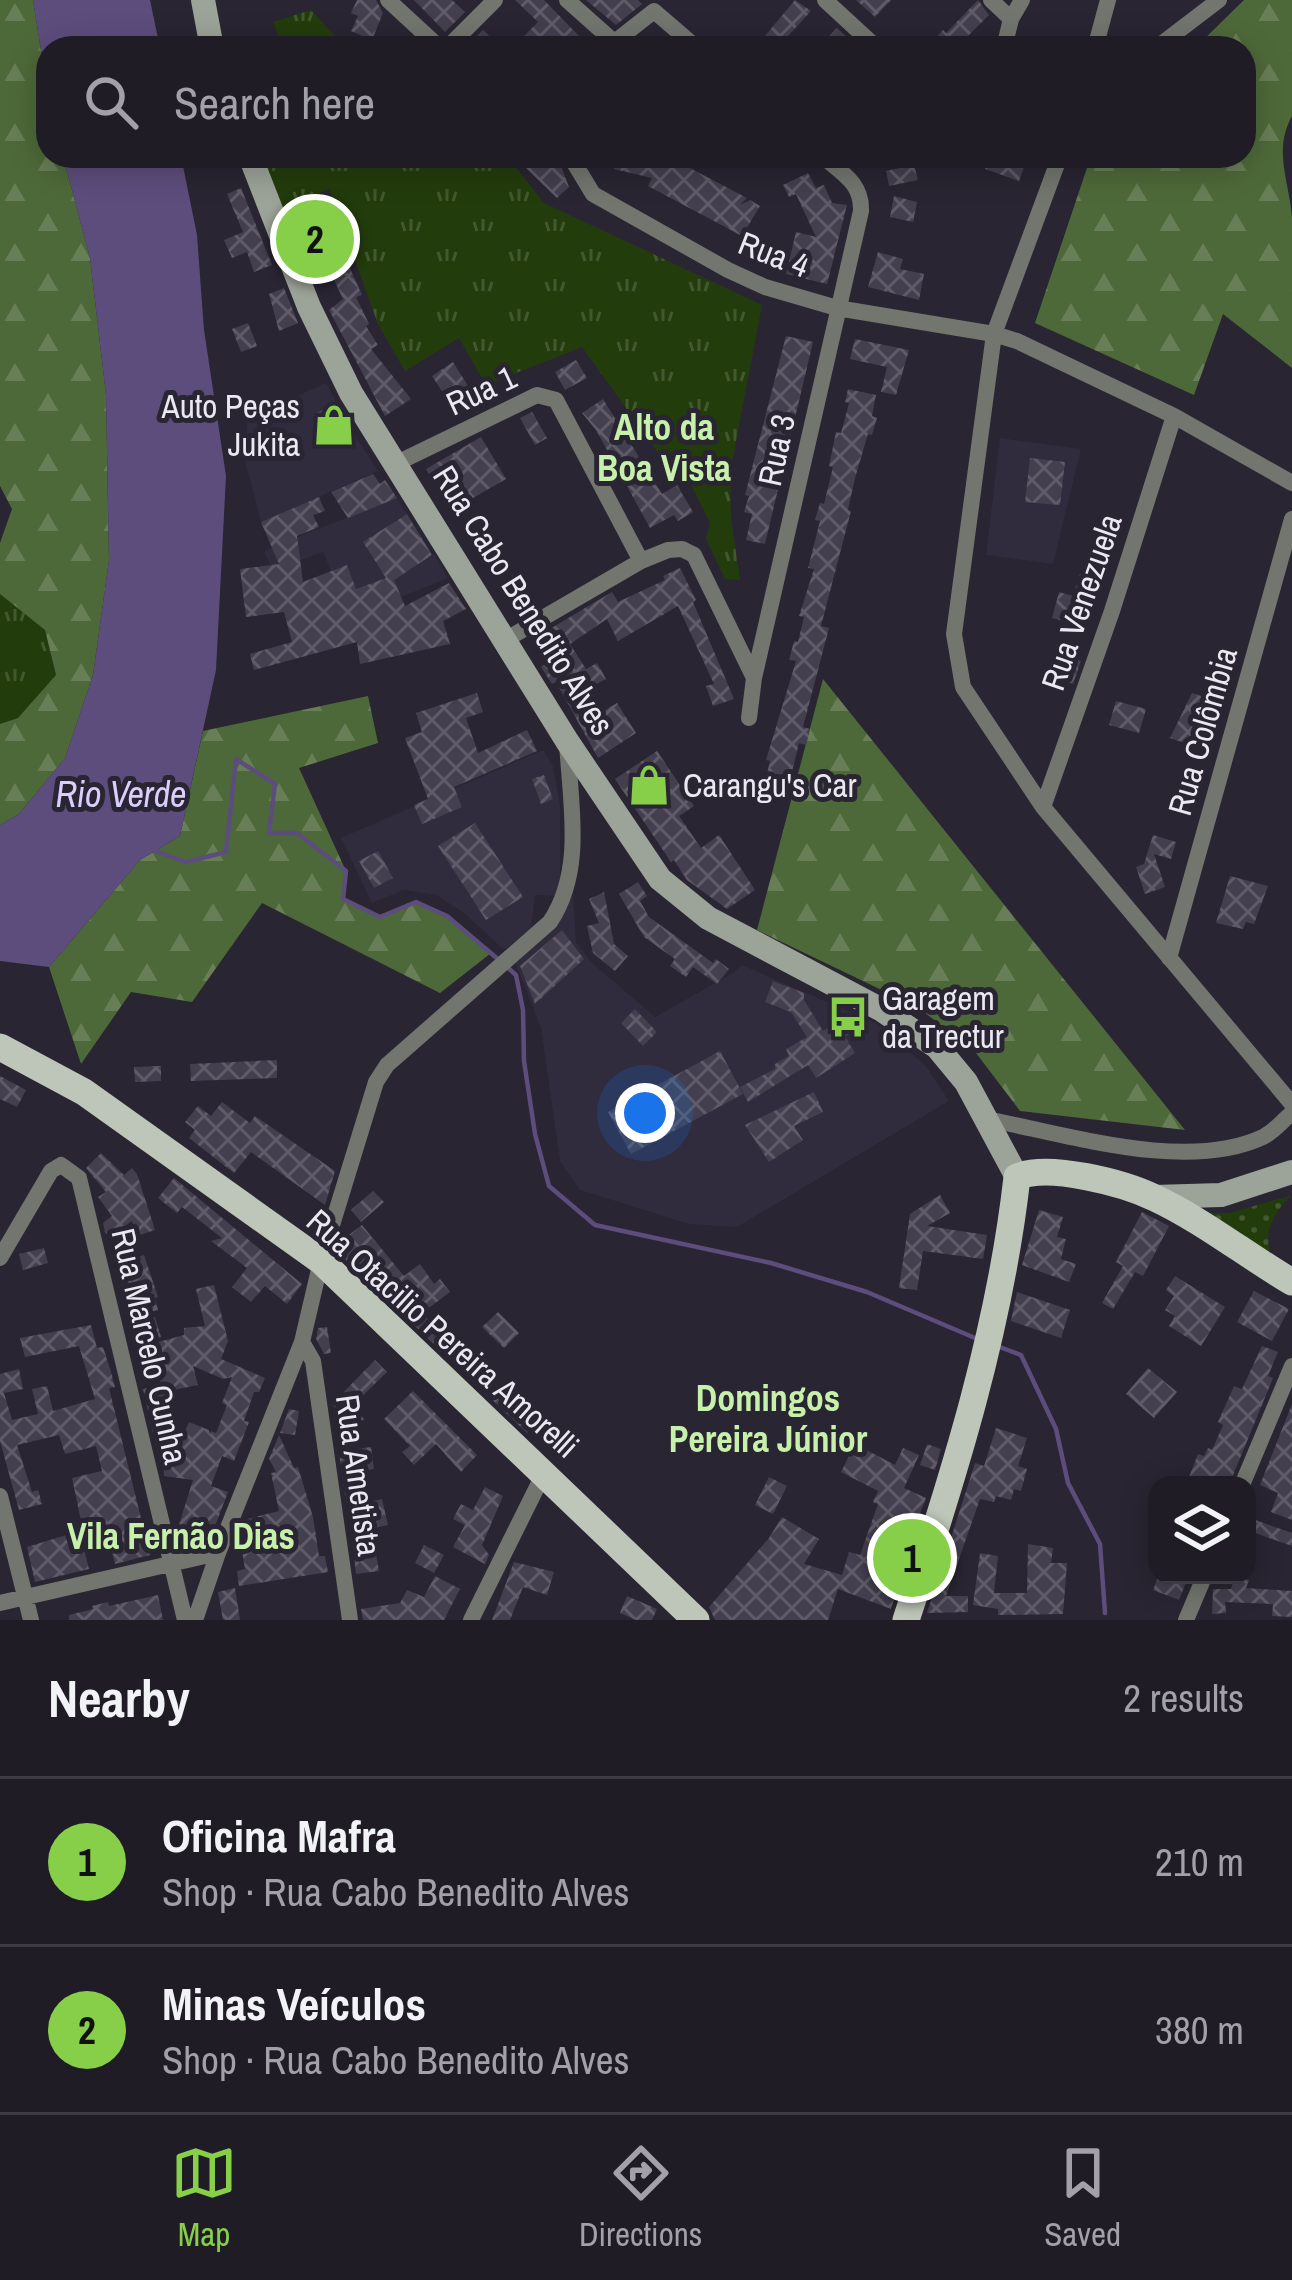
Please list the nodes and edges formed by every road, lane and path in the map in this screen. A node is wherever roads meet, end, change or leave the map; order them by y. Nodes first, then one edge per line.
1 (203, 0) edge
2 (388, 0) edge
3 (495, 0) edge
4 (567, 0) edge
5 (825, 0) edge
6 (991, 0) edge
7 (1022, 0) edge
8 (1108, 0) edge
9 (1219, 0) edge
10 (1011, 19) junction
11 (210, 36) edge
12 (429, 36) edge
13 (456, 36) edge
14 (602, 36) edge
15 (621, 36) edge
16 (683, 36) edge
17 (864, 36) edge
18 (1007, 36) edge
19 (1098, 36) edge
20 (1172, 36) edge
21 (255, 168) edge
22 (577, 168) edge
23 (837, 168) edge
24 (1056, 168) edge
25 (836, 308) junction
26 (994, 334) junction
27 (1174, 416) junction
28 (398, 463) junction
29 (1292, 483) edge
30 (1292, 519) edge
31 (641, 562) junction
32 (505, 640) junction
33 (754, 678) junction
34 (748, 718) dead end
35 (567, 742) junction
36 (1043, 807) junction
37 (1169, 958) junction
38 (0, 1047) edge
39 (1292, 1108) edge
40 (986, 1119) junction
41 (1292, 1172) edge
42 (1017, 1177) junction
43 (1154, 1198) junction
44 (0, 1258) edge
45 (321, 1262) junction
46 (1292, 1282) edge
47 (302, 1342) junction
48 (1292, 1366) edge
49 (544, 1473) junction
50 (1246, 1476) edge
51 (0, 1496) edge
52 (218, 1552) junction
53 (171, 1564) junction
54 (1201, 1584) edge
55 (26, 1598) junction
56 (0, 1603) edge
57 (31, 1620) edge
58 (185, 1620) edge
59 (195, 1620) edge
60 (350, 1620) edge
61 (471, 1620) edge
62 (696, 1620) edge
63 (906, 1620) edge
64 (1186, 1620) edge

1 - 11 main road
2 - 12 street
3 - 13 street
4 - 14 street
5 - 17 street
6 - 10 street
7 - 10 street
8 - 19 street
9 - 20 street
10 - 18 street
15 - 16 street
21 - 28 main road, Rua Cabo Benedito Alves
22 - 25 street, Rua 4
23 - 25 street, Rua 3
24 - 26 street
25 - 26 street, Rua 4
25 - 33 street, Rua 3
26 - 27 street
26 - 36 street
27 - 29 street
27 - 36 street, Rua Venezuela
28 - 31 street, Rua 1
28 - 32 main road, Rua Cabo Benedito Alves
30 - 37 street, Rua Colômbia
31 - 32 street
31 - 33 street
32 - 35 main road, Rua Cabo Benedito Alves
33 - 34 street, Rua 3
35 - 40 main road, Rua Cabo Benedito Alves
35 - 45 street
36 - 37 street
37 - 39 street
38 - 45 main road, Rua Otacilio Pereira Amorelli
39 - 40 street
40 - 42 main road, Rua Cabo Benedito Alves
41 - 43 main road
42 - 43 main road
42 - 63 main road
43 - 46 main road
44 - 53 street, Rua Marcelo Cunha
45 - 47 street
45 - 49 main road, Rua Otacilio Pereira Amorelli
47 - 52 street
47 - 60 street, Rua Ametista
48 - 50 street
49 - 61 street
49 - 62 main road, Rua Otacilio Pereira Amorelli
51 - 55 street
52 - 53 street
52 - 59 street
53 - 55 street
53 - 58 street, Rua Marcelo Cunha
54 - 64 street
55 - 56 street
55 - 57 street

